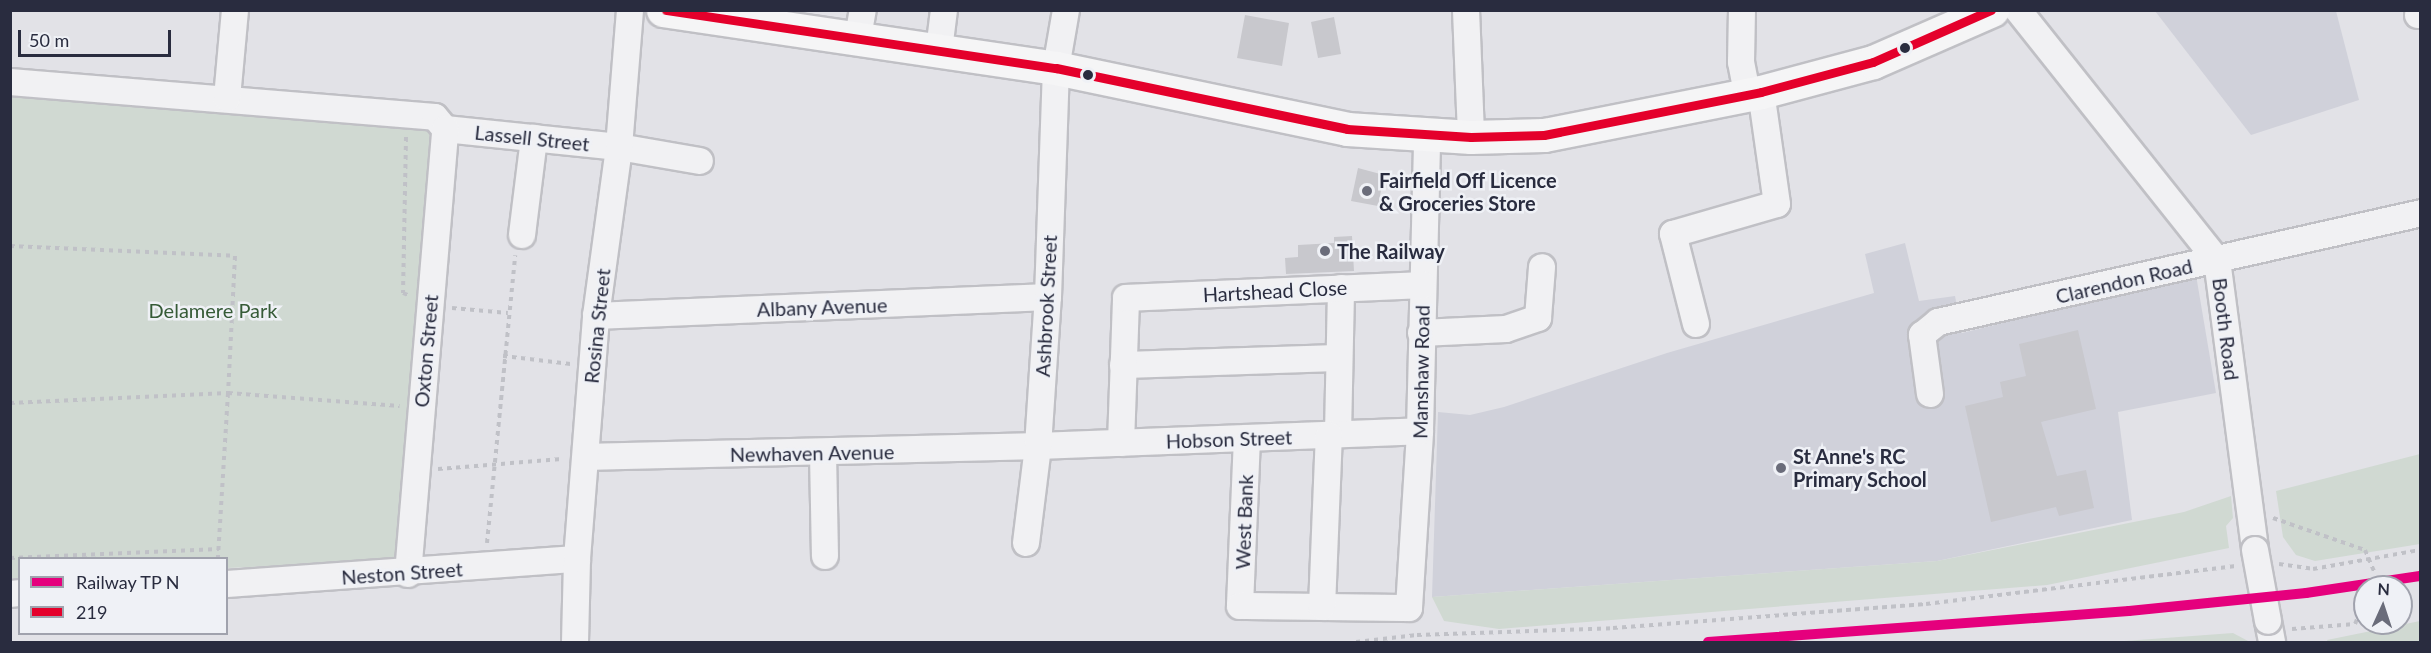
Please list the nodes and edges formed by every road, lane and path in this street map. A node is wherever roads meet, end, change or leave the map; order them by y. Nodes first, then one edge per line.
1 (235, 10) edge
2 (630, 10) edge
3 (663, 10) edge
4 (944, 10) edge
5 (1066, 10) edge
6 (1466, 10) edge
7 (1742, 10) edge
8 (1992, 10) edge
9 (2018, 10) edge
10 (720, 14) edge
11 (861, 24) edge
12 (939, 50) junction
13 (1056, 68) junction
14 (10, 82) edge
15 (1754, 93) junction
16 (227, 98) junction
17 (407, 126) dead end
18 (446, 129) junction
19 (1428, 136) junction
20 (1471, 137) junction
21 (534, 138) junction
22 (619, 147) junction
23 (700, 161) dead end
24 (2421, 213) edge
25 (522, 235) joint
26 (10, 246) edge
27 (403, 260) dead end
28 (2217, 260) junction
29 (1542, 267) dead end
30 (1423, 285) junction
31 (1341, 288) junction
32 (1048, 297) junction
33 (430, 305) junction
34 (507, 314) junction
35 (596, 316) junction
36 (1696, 324) dead end
37 (1421, 333) junction
38 (503, 356) junction
39 (1338, 358) junction
40 (1124, 365) junction
41 (592, 366) junction
42 (228, 393) junction
43 (1930, 394) dead end
44 (10, 403) edge
45 (422, 407) junction
46 (1420, 431) junction
47 (1347, 434) junction
48 (1247, 438) junction
49 (1121, 443) junction
50 (1038, 446) junction
51 (823, 453) junction
52 (586, 457) junction
53 (494, 464) junction
54 (416, 470) junction
55 (2273, 518) dead end
56 (1026, 543) dead end
57 (219, 549) junction
58 (2421, 550) edge
59 (825, 556) dead end
60 (33, 557) edge
61 (218, 557) edge
62 (577, 559) junction
63 (2369, 559) junction
64 (2257, 560) junction
65 (485, 568) junction
66 (2375, 573) dead end
67 (408, 574) junction
68 (228, 584) edge
69 (1322, 607) junction
70 (2353, 624) edge
71 (2317, 625) dead end
72 (2270, 632) edge
73 (574, 642) edge
74 (1356, 642) edge

1 - 16 street
2 - 22 street, Rosina Street
3 - 10 highway
4 - 12 street
5 - 13 street, Ashbrook Street
6 - 20 street
7 - 15 street
8 - 15 highway
9 - 28 street, Booth Road
10 - 11 highway
11 - 12 highway
12 - 13 highway
13 - 19 highway
13 - 32 street, Ashbrook Street
14 - 16 street
15 - 20 highway
15 - 36 street
16 - 18 street
17 - 27 path
18 - 21 street, Lassell Street
18 - 33 street, Oxton Street
19 - 20 highway
19 - 30 street, Manshaw Road
21 - 22 street, Lassell Street
21 - 25 street
22 - 23 street, Lassell Street
22 - 35 street, Rosina Street
24 - 28 street, Clarendon Road
25 - 34 path
26 - 42 path
28 - 43 street, Clarendon Road
28 - 64 street, Booth Road
29 - 37 street
30 - 31 street, Hartshead Close
30 - 37 street, Manshaw Road
31 - 39 street
31 - 40 street, Hartshead Close
32 - 35 street, Albany Avenue
32 - 50 street, Ashbrook Street
33 - 34 path
33 - 45 street, Oxton Street
34 - 38 path
35 - 41 street, Rosina Street
37 - 46 street, Manshaw Road
38 - 41 path
38 - 53 path
39 - 40 street
39 - 47 street
40 - 49 street
41 - 52 street, Rosina Street
42 - 44 path
42 - 45 path
42 - 57 path
45 - 54 street, Oxton Street
46 - 47 street, Hobson Street
46 - 69 street, Manshaw Road
47 - 48 street, Hobson Street
47 - 69 street
48 - 49 street, Hobson Street
48 - 69 street, West Bank
49 - 50 street, Hobson Street
50 - 51 street, Newhaven Avenue
50 - 56 street, Ashbrook Street
51 - 52 street, Newhaven Avenue
51 - 59 street
52 - 53 path
52 - 62 street, Rosina Street
53 - 54 path
53 - 65 path
54 - 67 street, Oxton Street
55 - 63 path
57 - 60 path
57 - 61 path
58 - 63 path
62 - 65 street, Neston Street
62 - 73 street, Rosina Street
63 - 64 path
63 - 66 path
64 - 72 street, Booth Road, bridge
64 - 74 path
65 - 67 street, Neston Street
67 - 68 street, Neston Street
70 - 71 path

